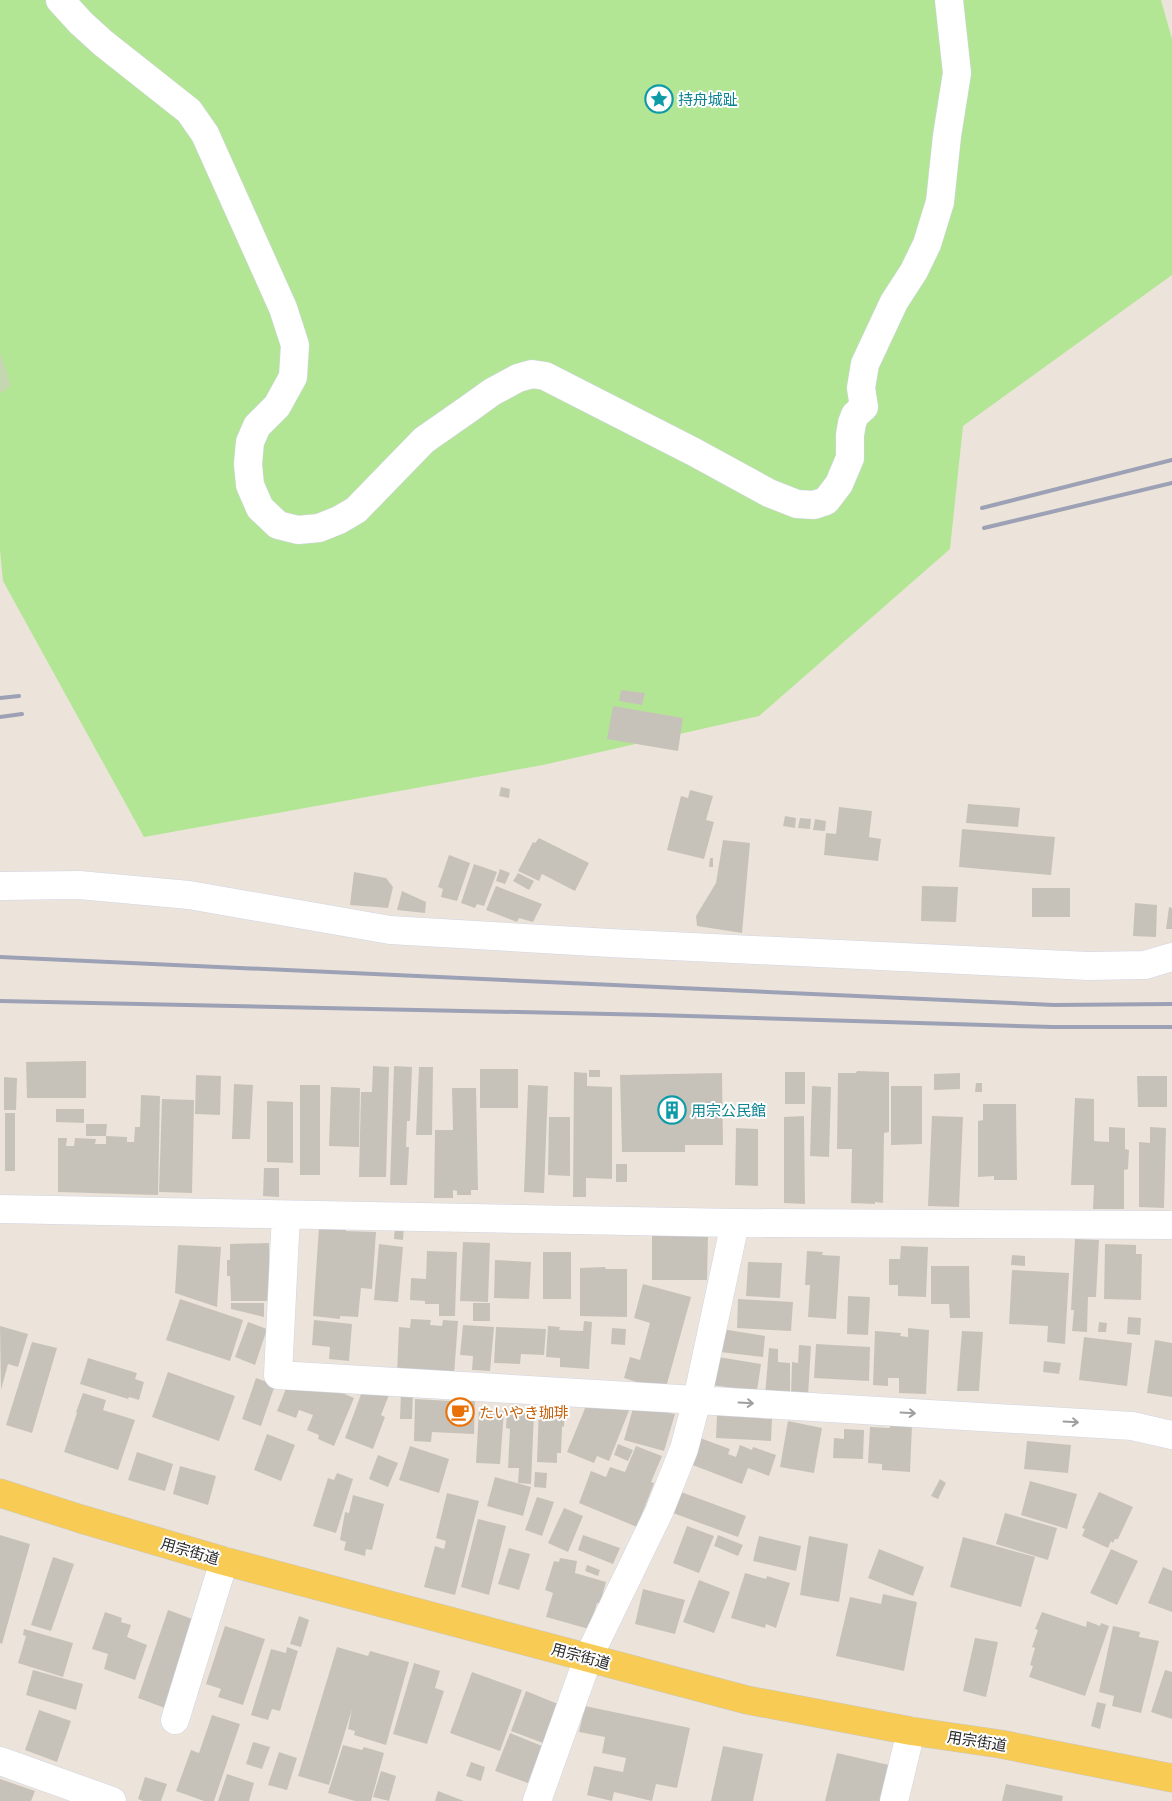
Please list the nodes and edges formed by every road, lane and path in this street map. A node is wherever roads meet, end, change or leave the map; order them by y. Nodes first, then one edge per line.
1 (60, 0) edge
2 (949, 0) edge
3 (0, 886) edge
4 (1172, 957) edge
5 (0, 1209) edge
6 (286, 1215) junction
7 (735, 1223) junction
8 (1172, 1224) edge
9 (698, 1400) junction
10 (1172, 1436) edge
11 (0, 1493) edge
12 (224, 1561) junction
13 (588, 1658) junction
14 (175, 1720) dead end
15 (910, 1731) junction
16 (0, 1761) edge
17 (1172, 1778) edge
18 (98, 1799) edge
19 (537, 1801) edge
20 (894, 1801) edge

1 - 2 street
3 - 4 street
5 - 6 street
6 - 7 street
6 - 9 street
7 - 8 street
7 - 9 street
9 -> 10 street
9 - 13 street
11 - 12 main road, 用宗街道
12 - 13 main road, 用宗街道
12 - 14 street
13 - 15 main road, 用宗街道
13 - 19 street
15 - 17 main road, 用宗街道
15 - 20 street
16 - 18 street

